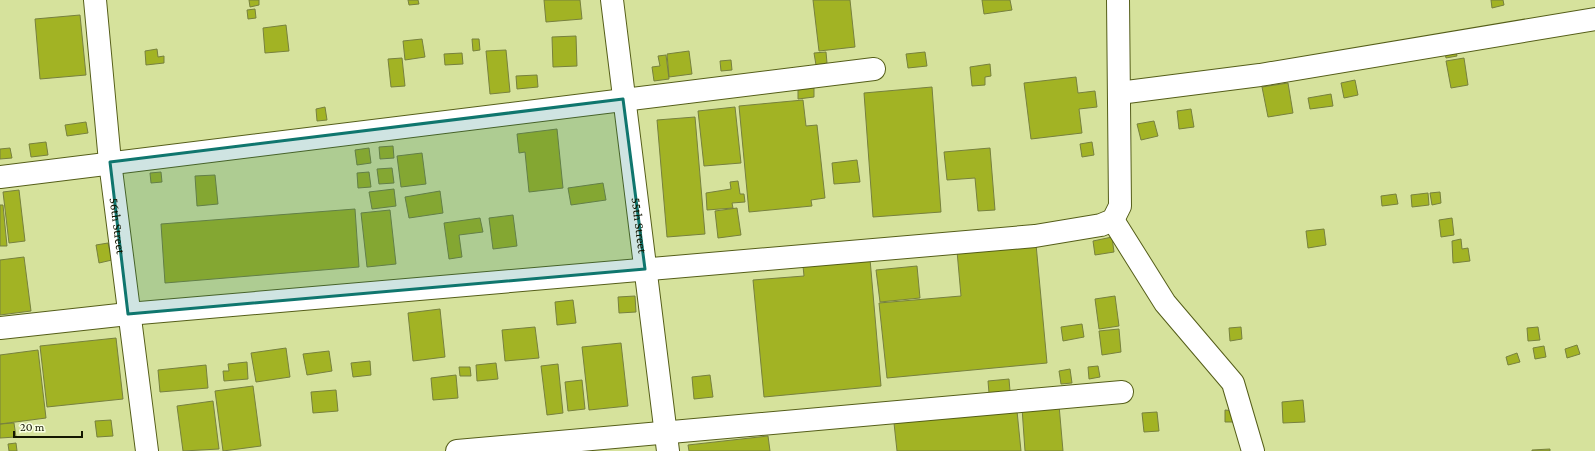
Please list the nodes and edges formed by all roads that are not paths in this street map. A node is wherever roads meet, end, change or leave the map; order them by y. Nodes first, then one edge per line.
1 (95, 0) edge
2 (612, 0) edge
3 (1118, 0) edge
4 (1595, 19) edge
5 (874, 69) dead end
6 (1119, 93) junction
7 (623, 99) junction
8 (110, 162) junction
9 (0, 177) edge
10 (1113, 220) junction
11 (645, 270) junction
12 (128, 314) junction
13 (0, 328) edge
14 (1122, 392) dead end
15 (667, 441) edge
16 (147, 451) edge
17 (457, 451) edge
18 (1253, 451) edge

1 - 8 street, 56th Street
2 - 7 street, 55th Street
3 - 6 street
4 - 6 street
5 - 7 street
6 - 10 street
7 - 8 street
7 - 11 street, 55th Street
8 - 9 street
8 - 12 street, 56th Street
10 - 11 street
10 - 18 street
11 - 12 street
11 - 15 street, 55th Street
12 - 13 street
12 - 16 street, 56th Street
14 - 15 street
15 - 17 street

